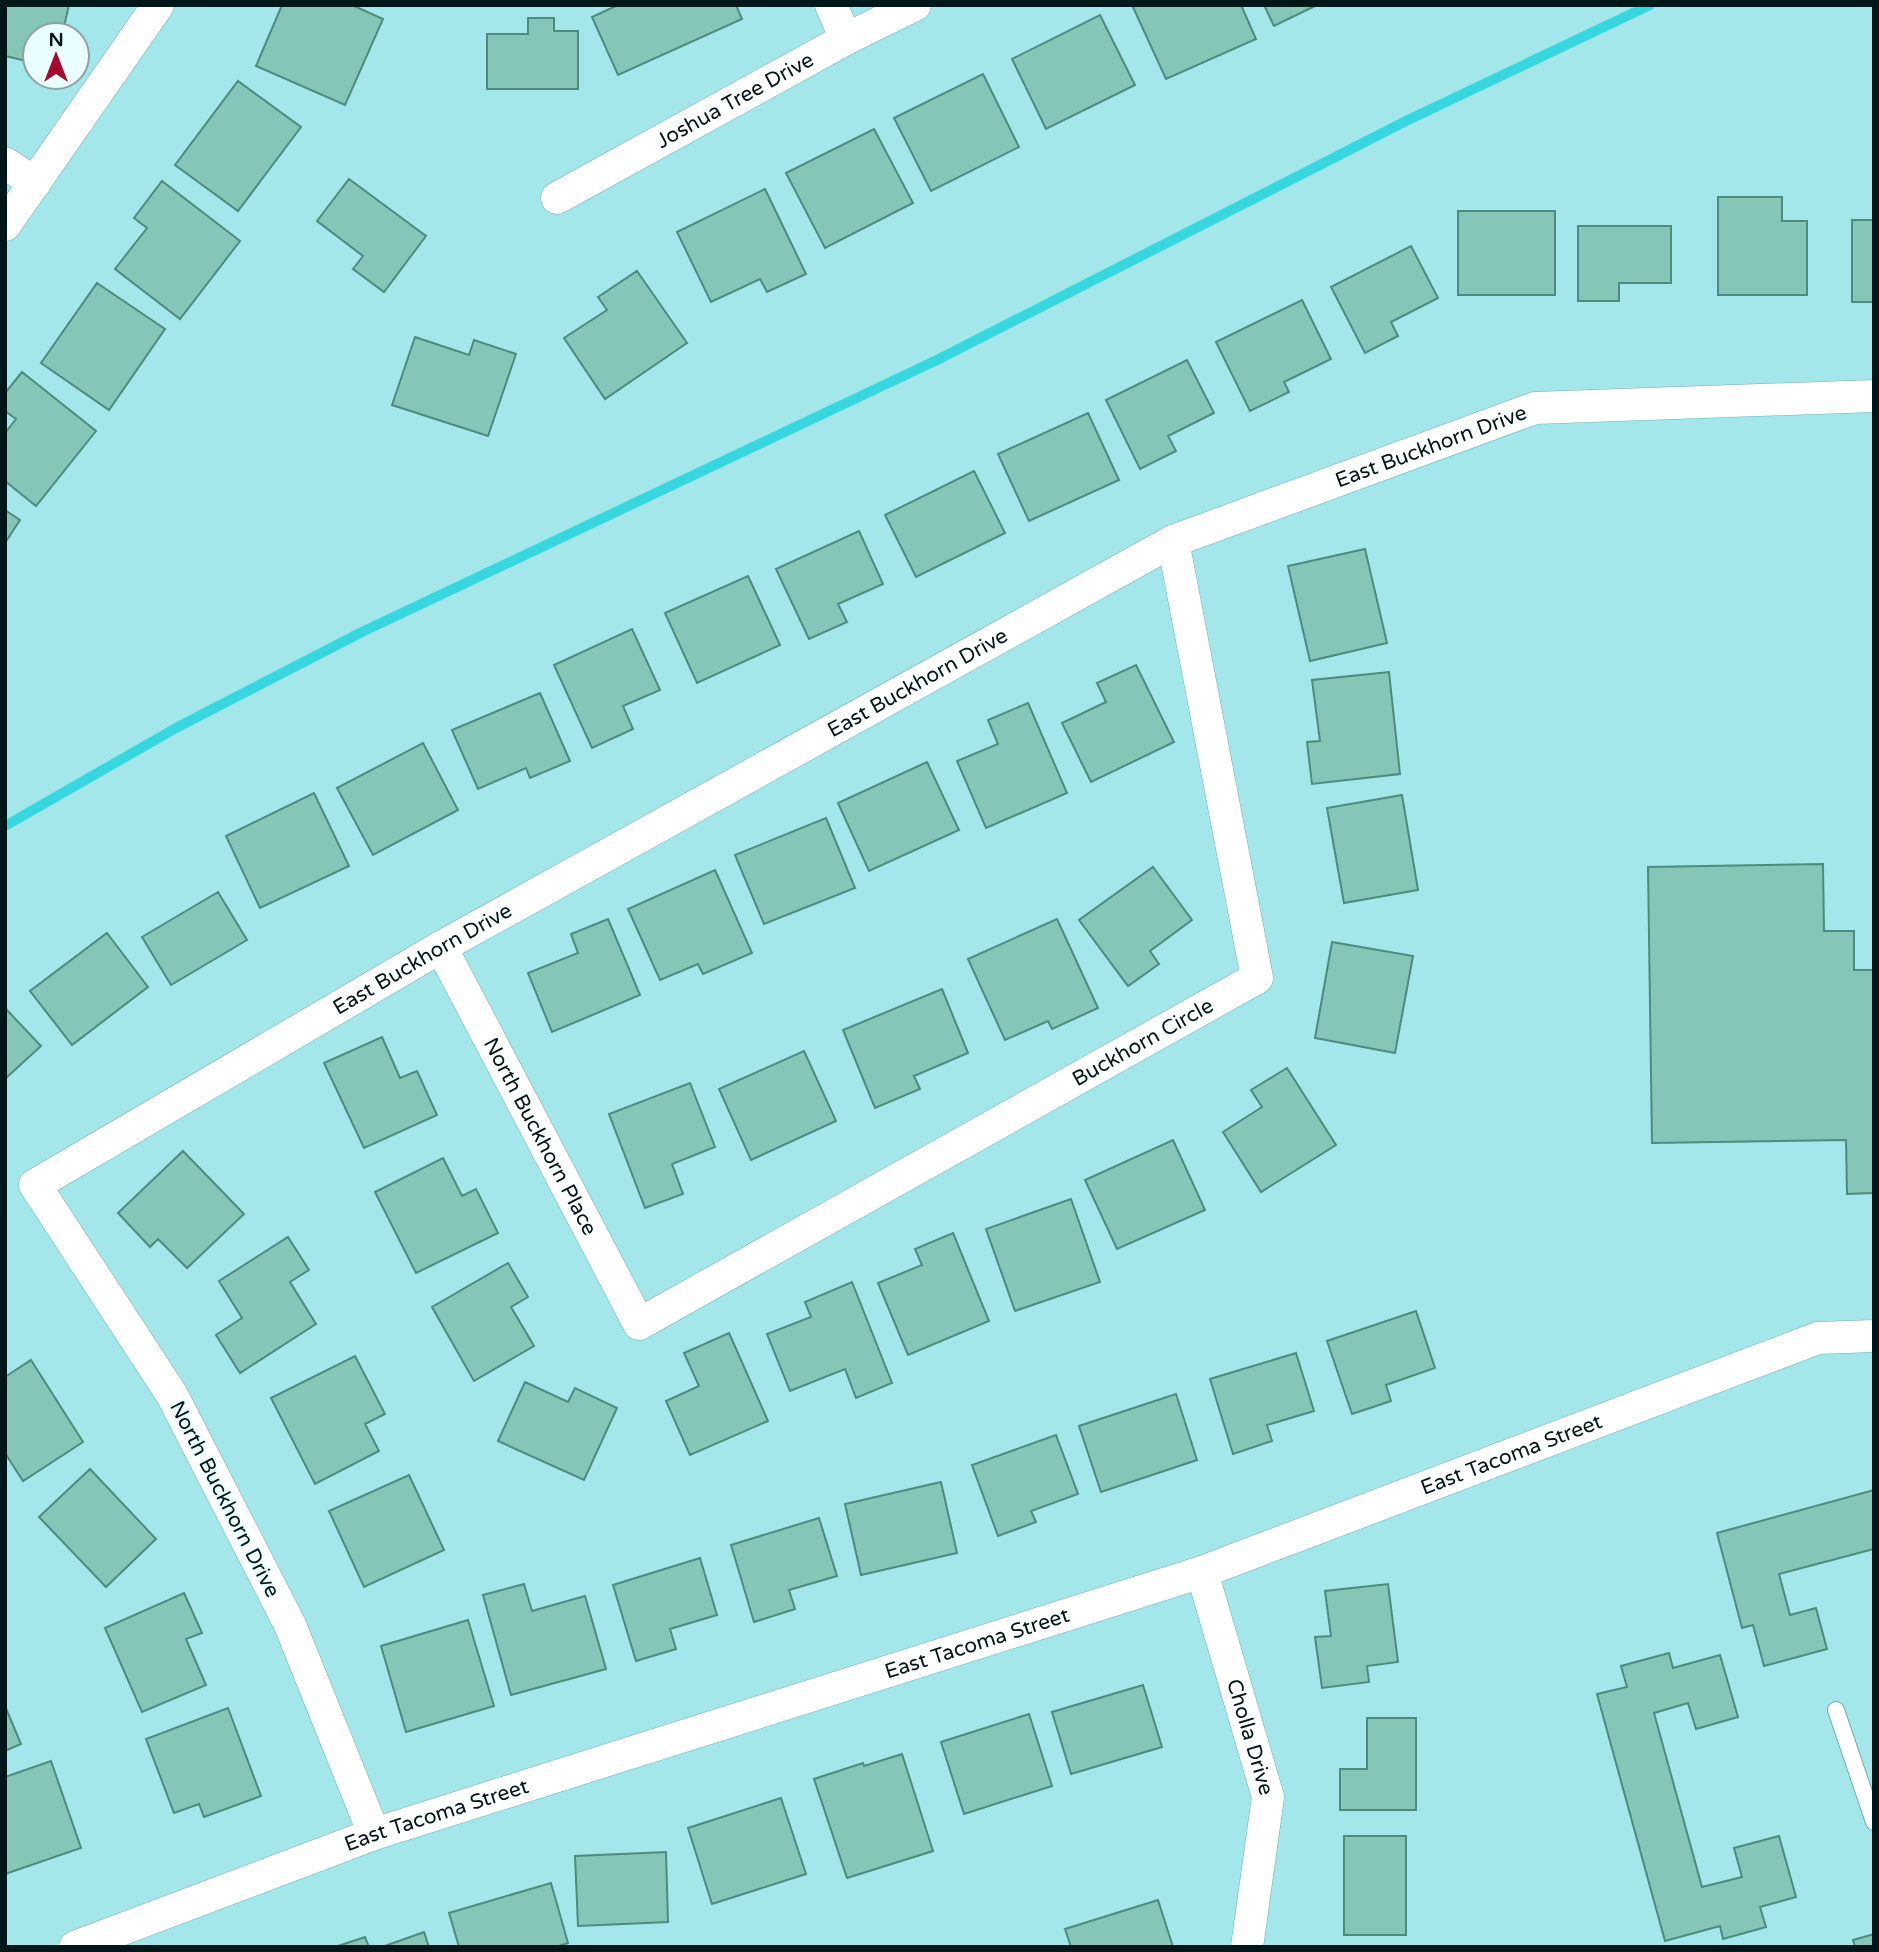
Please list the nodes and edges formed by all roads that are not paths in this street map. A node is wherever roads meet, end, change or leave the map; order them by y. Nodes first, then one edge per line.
1 (158, 5) edge
2 (831, 5) edge
3 (915, 5) edge
4 (846, 39) junction
5 (5, 163) edge
6 (35, 183) junction
7 (557, 198) dead end
8 (5, 225) edge
9 (1874, 396) edge
10 (1173, 541) junction
11 (441, 947) junction
12 (35, 1185) joint
13 (639, 1324) joint
14 (1874, 1336) edge
15 (1202, 1572) junction
16 (1836, 1710) dead end
17 (1874, 1822) edge
18 (374, 1834) junction
19 (75, 1947) edge
20 (1247, 1947) edge

1 - 6 street
2 - 4 street
3 - 4 street, Joshua Tree Drive
4 - 7 street, Joshua Tree Drive
5 - 6 street
6 - 8 street
9 - 10 street, East Buckhorn Drive
10 - 11 street, East Buckhorn Drive
10 - 13 street, Buckhorn Circle
11 - 12 street, East Buckhorn Drive
11 - 13 street, North Buckhorn Place
12 - 18 street, North Buckhorn Drive
14 - 15 street, East Tacoma Street
15 - 18 street, East Tacoma Street
15 - 20 street, Cholla Drive
16 - 17 lane
18 - 19 street, East Tacoma Street

